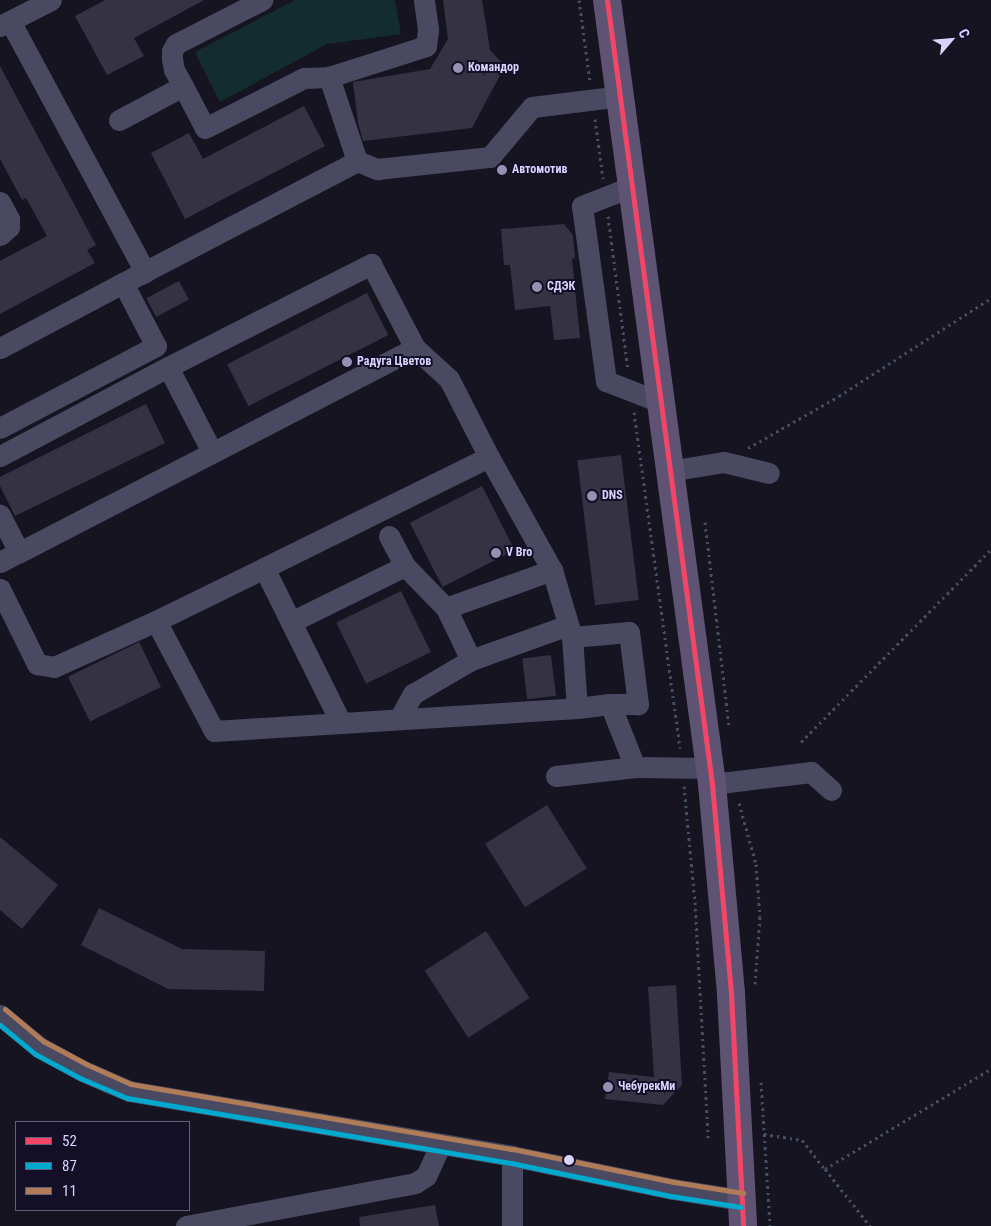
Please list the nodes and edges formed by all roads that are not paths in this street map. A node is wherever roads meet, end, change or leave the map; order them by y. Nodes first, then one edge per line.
1 (51, 0) edge
2 (262, 0) edge
3 (424, 0) edge
4 (607, 0) edge
5 (5, 24) edge
6 (330, 77) junction
7 (183, 86) junction
8 (621, 96) junction
9 (119, 120) dead end
10 (357, 161) junction
11 (633, 186) junction
12 (0, 202) edge
13 (0, 234) edge
14 (144, 272) junction
15 (123, 283) junction
16 (0, 348) edge
17 (415, 348) junction
18 (168, 367) junction
19 (660, 402) junction
20 (0, 428) edge
21 (212, 452) junction
22 (0, 456) edge
23 (489, 457) junction
24 (669, 471) junction
25 (769, 473) dead end
26 (0, 516) edge
27 (389, 536) dead end
28 (19, 552) junction
29 (0, 562) edge
30 (406, 566) junction
31 (264, 568) junction
32 (552, 570) junction
33 (0, 589) edge
34 (446, 608) junction
35 (156, 621) junction
36 (291, 622) junction
37 (570, 631) junction
38 (471, 660) junction
39 (610, 704) junction
40 (577, 708) junction
41 (399, 719) junction
42 (341, 723) junction
43 (635, 768) junction
44 (556, 776) dead end
45 (711, 776) junction
46 (831, 790) dead end
47 (0, 1015) edge
48 (441, 1144) junction
49 (512, 1156) junction
50 (742, 1213) edge
51 (186, 1226) edge
52 (512, 1226) edge

1 - 5 street
2 - 7 street
3 - 6 street
4 - 8 main road
5 - 14 street
6 - 7 street
6 - 10 street
7 - 9 street
8 - 10 street
8 - 11 main road
10 - 14 street
11 - 19 main road
11 - 19 street
12 - 13 street
14 - 15 street
15 - 16 street
15 - 20 street
17 - 18 street
17 - 21 street
17 - 23 street
18 - 21 street
18 - 22 street
19 - 24 main road
21 - 28 street
23 - 31 street
23 - 32 street
24 - 25 street
24 - 45 main road
26 - 28 street
27 - 30 street
28 - 29 street
30 - 34 street
30 - 36 street
31 - 35 street
31 - 36 street
32 - 34 street
32 - 37 street
33 - 35 street
34 - 38 street
35 - 42 street
36 - 42 street
37 - 38 street
37 - 39 street
37 - 40 street
38 - 41 street
39 - 40 street
39 - 43 street
40 - 41 street
41 - 42 street
43 - 44 street
43 - 45 street
45 - 46 street
45 - 50 main road
47 - 48 street
48 - 49 street
48 - 51 street
49 - 50 street
49 - 52 street

